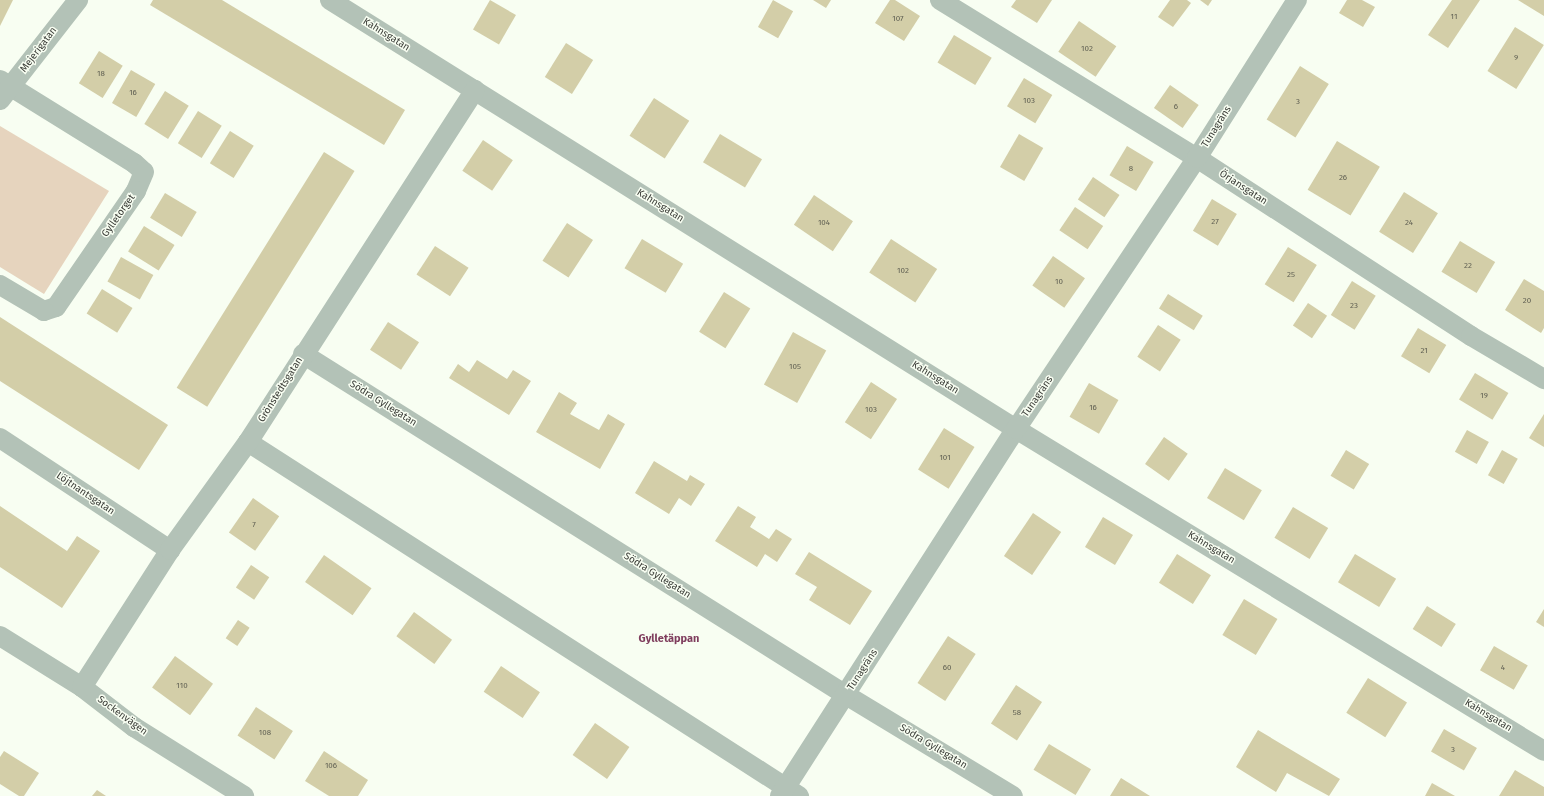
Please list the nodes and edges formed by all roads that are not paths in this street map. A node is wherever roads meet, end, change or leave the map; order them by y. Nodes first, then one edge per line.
1 (78, 0) edge
2 (330, 0) edge
3 (940, 0) edge
4 (1298, 0) edge
5 (4, 89) edge
6 (475, 90) junction
7 (1197, 158) junction
8 (0, 285) edge
9 (303, 354) junction
10 (1544, 379) edge
11 (1016, 429) junction
12 (0, 438) edge
13 (248, 442) junction
14 (170, 550) junction
15 (0, 636) edge
16 (82, 687) junction
17 (846, 695) junction
18 (1544, 751) edge
19 (788, 793) edge
20 (244, 796) edge
21 (1013, 796) edge

1 - 5 street, Mejerigatan
2 - 6 street, Kahnsgatan
3 - 7 street, Örjansgatan
4 - 7 street, Tunagräns
5 - 8 street, Gylletorget
6 - 9 street, Grönstedtsgatan
6 - 11 street, Kahnsgatan
7 - 10 street, Örjansgatan
7 - 11 street, Tunagräns
9 - 13 street, Grönstedtsgatan
9 - 17 street, Södra Gyllegatan
11 - 17 street, Tunagräns
11 - 18 street, Kahnsgatan
12 - 14 street, Löjtnantsgatan
13 - 14 street, Grönstedtsgatan
13 - 19 street
14 - 16 street, Grönstedtsgatan
15 - 16 street, Sockenvägen
16 - 20 street, Sockenvägen
17 - 19 street, Tunagräns
17 - 21 street, Södra Gyllegatan

